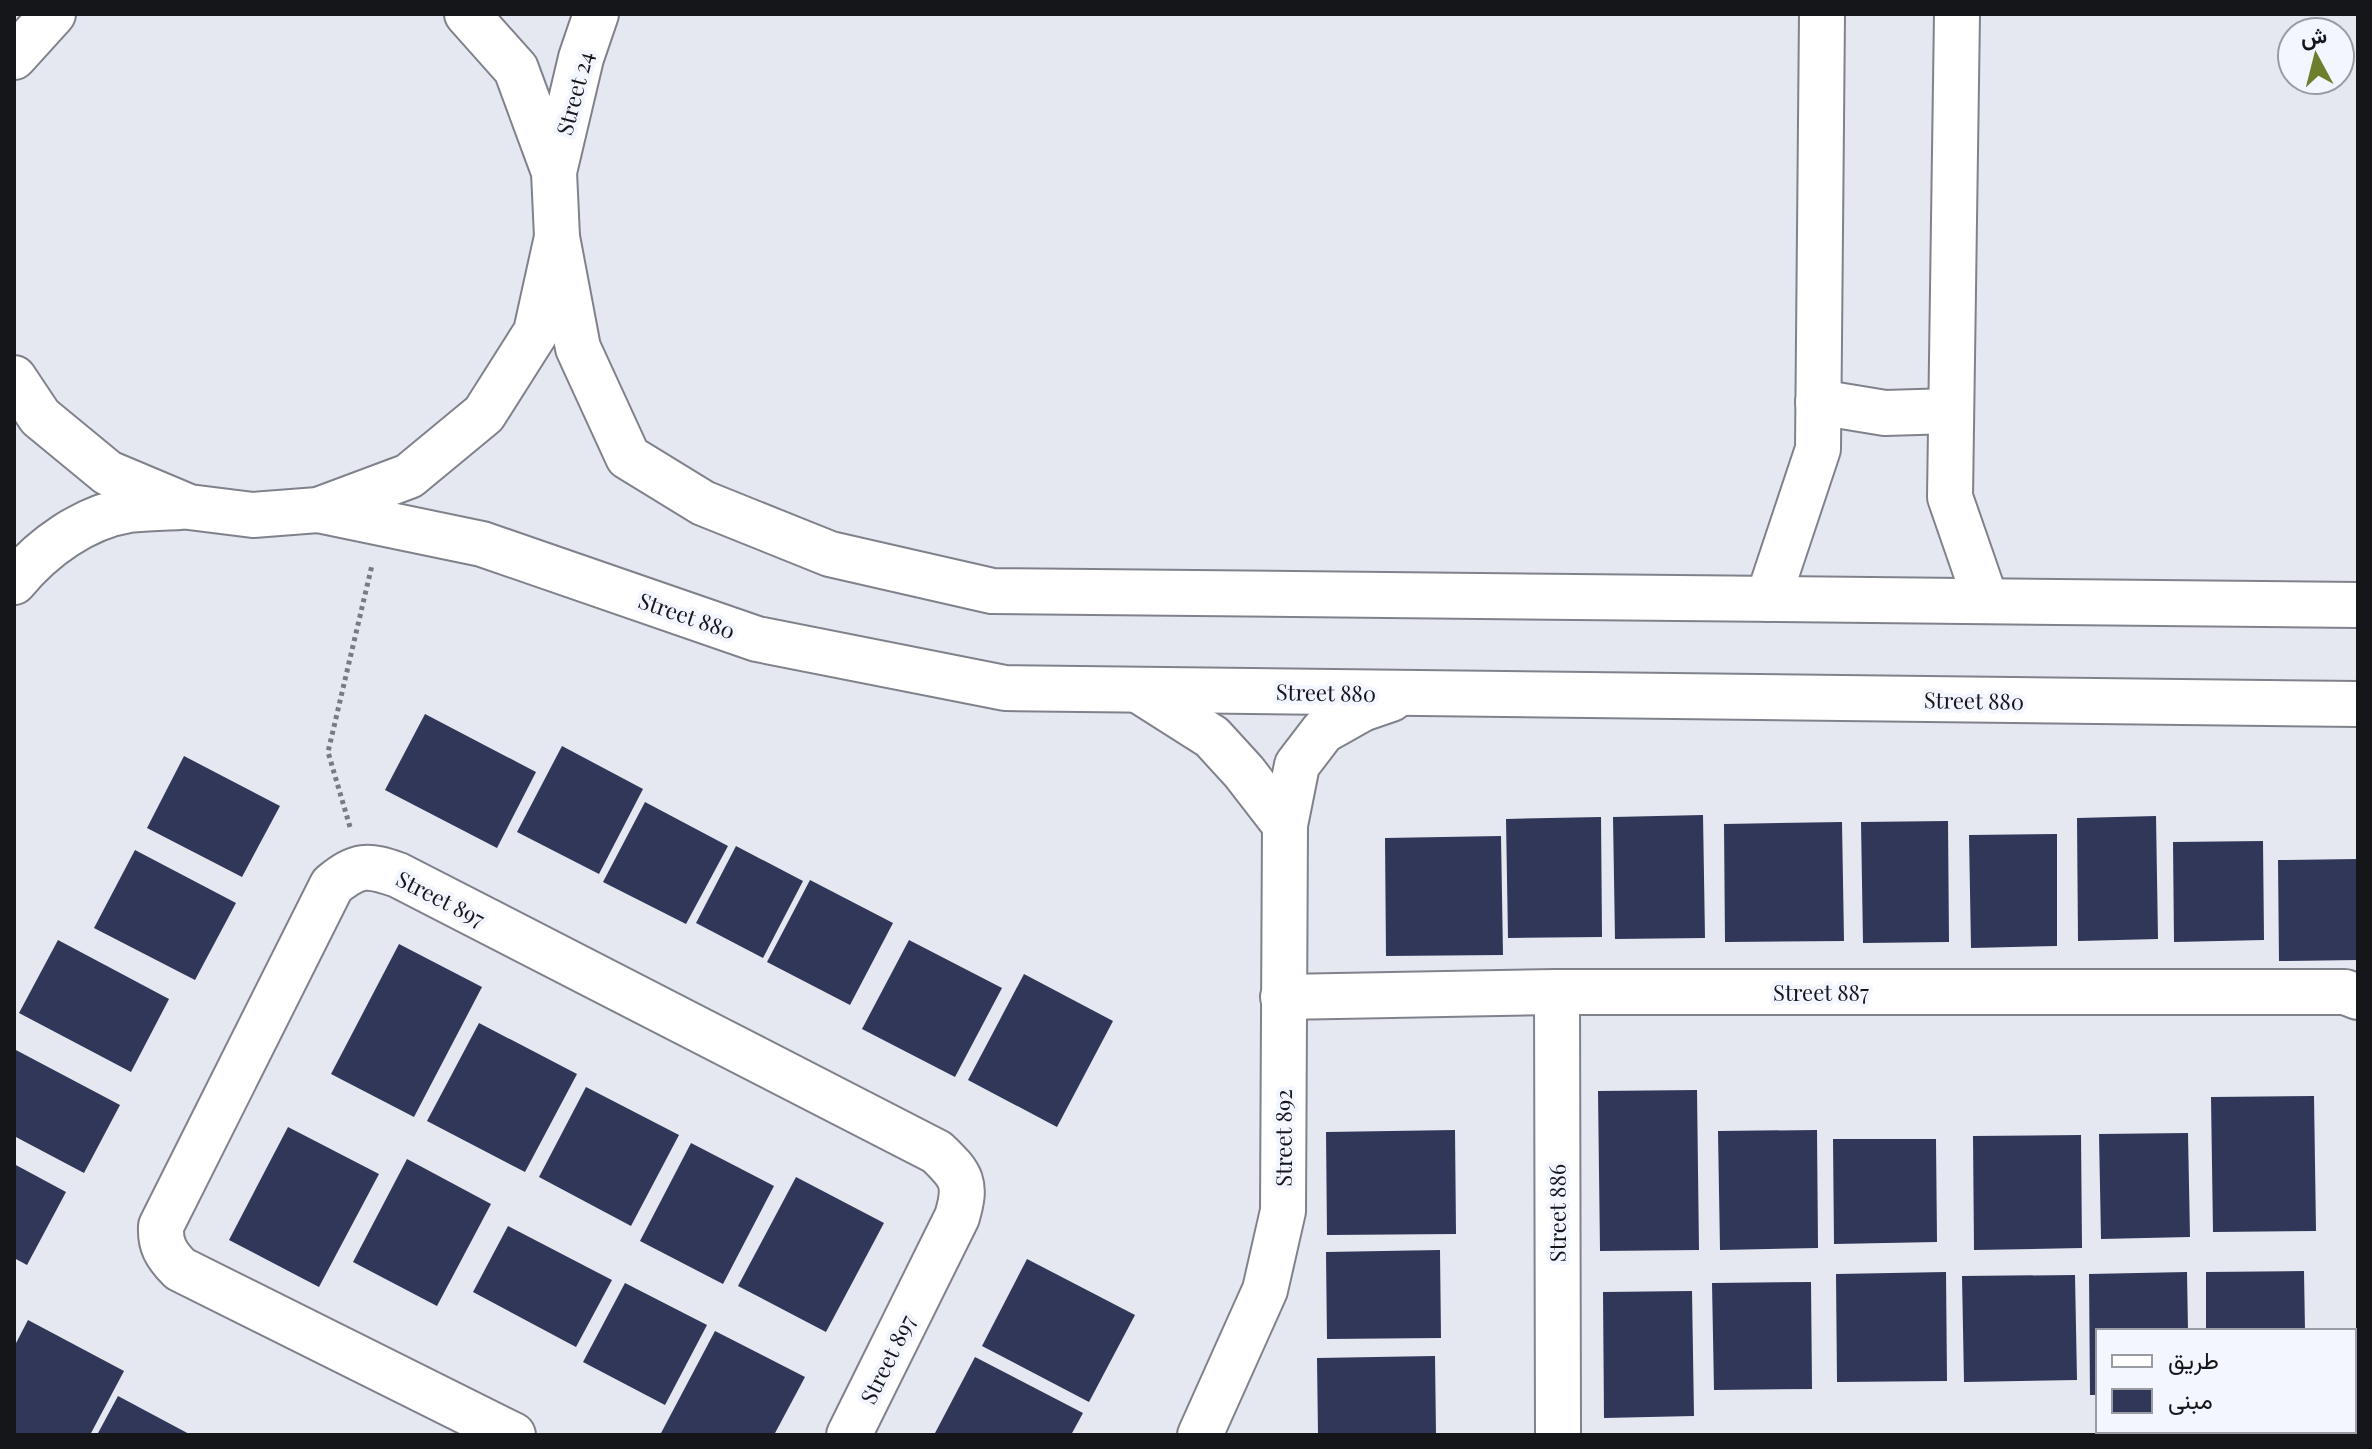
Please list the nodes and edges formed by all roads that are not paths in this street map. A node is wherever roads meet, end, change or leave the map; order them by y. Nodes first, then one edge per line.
1 (53, 14) edge
2 (467, 14) edge
3 (596, 14) edge
4 (1822, 14) edge
5 (1957, 14) edge
6 (14, 57) edge
7 (554, 172) junction
8 (557, 237) junction
9 (14, 378) edge
10 (1818, 402) junction
11 (1951, 411) junction
12 (189, 507) junction
13 (318, 510) junction
14 (14, 582) edge
15 (1768, 599) junction
16 (1986, 601) junction
17 (2358, 605) edge
18 (1138, 690) junction
19 (1412, 693) junction
20 (2358, 704) edge
21 (1285, 825) junction
22 (1557, 992) junction
23 (1283, 997) junction
24 (2358, 997) edge
25 (513, 1435) edge
26 (849, 1435) edge
27 (1200, 1435) edge
28 (1558, 1435) edge

1 - 6 street
2 - 7 street
3 - 7 street, Street 24
4 - 10 street
5 - 11 street
7 - 8 street
8 - 13 street
8 - 15 street
9 - 12 street
10 - 11 street
10 - 15 street
11 - 16 street
12 - 13 street
12 - 14 street
13 - 18 street, Street 880
15 - 16 street
16 - 17 street
18 - 19 street, Street 880
18 - 21 street
19 - 20 street, Street 880
19 - 21 street, Street 892
21 - 23 street, Street 892
22 - 23 street, Street 887
22 - 24 street, Street 887
22 - 28 street, Street 886
23 - 27 street, Street 892
25 - 26 street, Street 897

